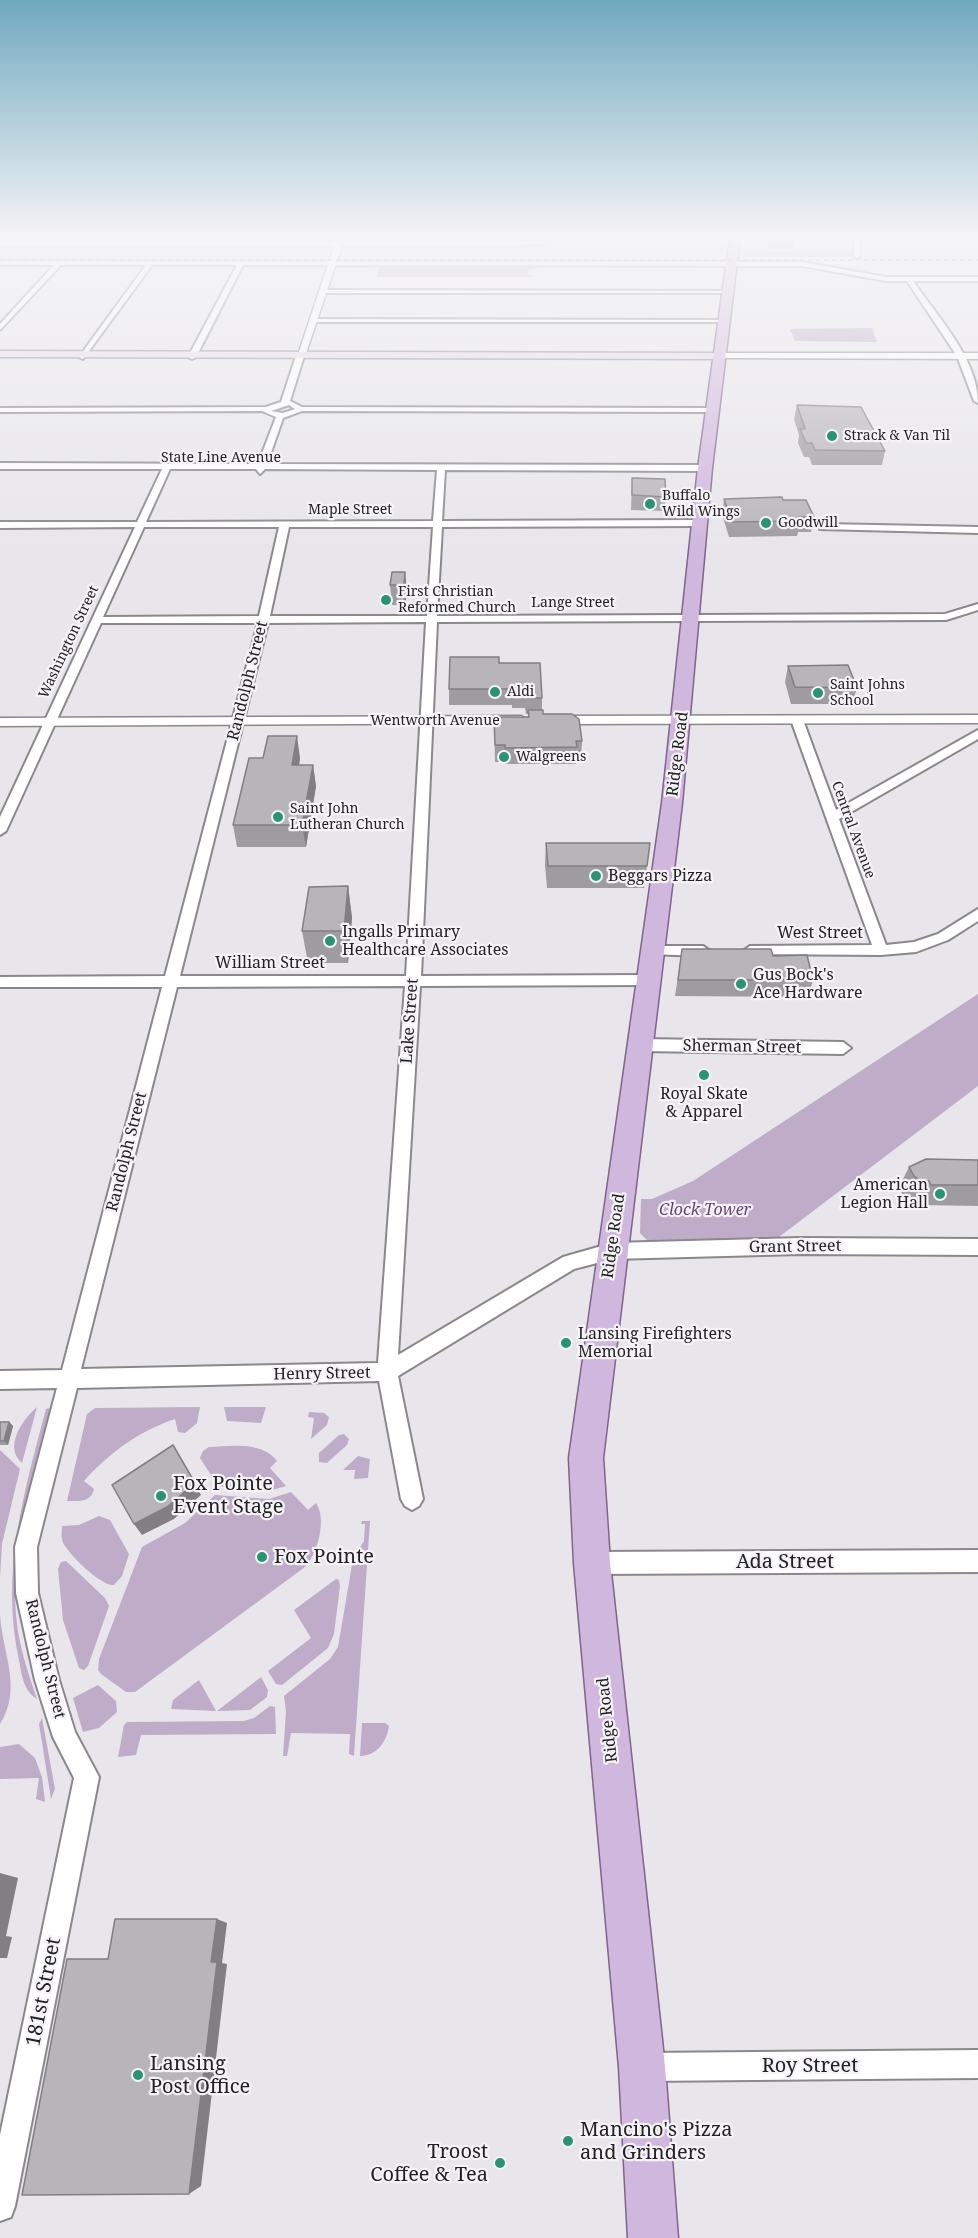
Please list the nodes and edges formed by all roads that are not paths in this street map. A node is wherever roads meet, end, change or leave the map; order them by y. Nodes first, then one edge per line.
1 (94, 341) edge
2 (201, 341) edge
3 (305, 341) edge
4 (722, 341) edge
5 (951, 341) edge
6 (0, 356) edge
7 (84, 356) junction
8 (193, 356) junction
9 (300, 356) junction
10 (720, 356) junction
11 (961, 356) junction
12 (978, 356) edge
13 (978, 398) edge
14 (285, 403) junction
15 (266, 409) junction
16 (300, 409) junction
17 (0, 410) edge
18 (711, 410) junction
19 (280, 416) junction
20 (0, 466) edge
21 (705, 468) junction
22 (166, 469) junction
23 (261, 469) junction
24 (441, 469) junction
25 (0, 471) edge
26 (437, 523) junction
27 (700, 523) junction
28 (285, 524) junction
29 (0, 525) edge
30 (140, 525) junction
31 (823, 527) dead end
32 (978, 530) edge
33 (978, 607) edge
34 (692, 618) junction
35 (431, 619) junction
36 (95, 620) junction
37 (264, 620) junction
38 (978, 719) edge
39 (682, 720) junction
40 (797, 720) junction
41 (237, 721) junction
42 (425, 721) junction
43 (0, 722) edge
44 (48, 722) junction
45 (978, 734) edge
46 (833, 817) junction
47 (0, 831) edge
48 (978, 914) edge
49 (881, 950) junction
50 (653, 951) junction
51 (712, 951) edge
52 (736, 951) edge
53 (412, 980) junction
54 (649, 980) junction
55 (171, 981) junction
56 (0, 982) edge
57 (640, 1045) junction
58 (843, 1048) dead end
59 (978, 1247) edge
60 (612, 1251) junction
61 (387, 1372) junction
62 (70, 1379) junction
63 (0, 1380) edge
64 (412, 1499) dead end
65 (978, 1562) edge
66 (592, 1563) junction
67 (87, 1777) joint
68 (978, 2064) edge
69 (642, 2067) junction
70 (0, 2206) edge
71 (653, 2238) edge

1 - 7 street
2 - 8 street
3 - 9 street
4 - 10 main road, Ridge Road
5 - 11 street
6 - 7 main road
7 - 8 main road
8 - 9 main road
9 - 10 main road
9 - 14 street
10 - 11 street
10 - 18 main road, Ridge Road
11 - 12 street
11 - 13 street
14 - 15 street
14 - 16 street
15 - 17 street
15 - 19 street
16 - 18 street
16 - 19 street
18 - 21 main road, Ridge Road
19 - 23 street
20 - 22 street, State Line Avenue
21 - 24 street, State Line Avenue
21 - 27 main road, Ridge Road
22 - 23 street, State Line Avenue
22 - 25 street, State Line Avenue
22 - 30 street, Washington Street
23 - 24 street, State Line Avenue
24 - 26 street, Lake Street
26 - 27 street, Maple Street
26 - 28 street, Maple Street
26 - 35 street, Lake Street
27 - 34 main road, Ridge Road
28 - 30 street, Maple Street
28 - 37 street, Randolph Street
29 - 30 street, Maple Street
30 - 36 street, Washington Street
31 - 32 street
33 - 34 street, Lange Street
34 - 35 street, Lange Street
34 - 39 main road, Ridge Road
35 - 37 street, Lange Street
35 - 42 street, Lake Street
36 - 37 street, Lange Street
36 - 44 street, Washington Street
37 - 41 street, Randolph Street
38 - 40 street, Wentworth Avenue
39 - 40 street, Wentworth Avenue
39 - 42 street, Wentworth Avenue
39 - 50 main road, Ridge Road
40 - 46 street, Central Avenue
41 - 42 street, Wentworth Avenue
41 - 44 street, Wentworth Avenue
41 - 55 street, Randolph Street
42 - 53 street, Lake Street
43 - 44 street, Wentworth Avenue
44 - 47 street, Washington Street
45 - 46 street
46 - 49 street, Central Avenue
48 - 49 street, West Street
49 - 52 street, West Street
50 - 51 street
50 - 54 main road, Ridge Road
53 - 54 street, William Street
53 - 55 street, William Street
53 - 61 street, Lake Street
54 - 57 main road, Ridge Road
55 - 56 street, William Street
55 - 62 street, Randolph Street
57 - 58 street, Sherman Street
57 - 60 main road, Ridge Road
59 - 60 street, Grant Street
60 - 61 street, Henry Street
60 - 66 main road, Ridge Road
61 - 62 street, Henry Street
61 - 64 street, Lake Street
62 - 63 street, Henry Street
62 - 67 street, Randolph Street
65 - 66 street, Ada Street
66 - 69 main road, Ridge Road
67 - 70 street, 181st Street
68 - 69 street, Roy Street
69 - 71 main road, Ridge Road

